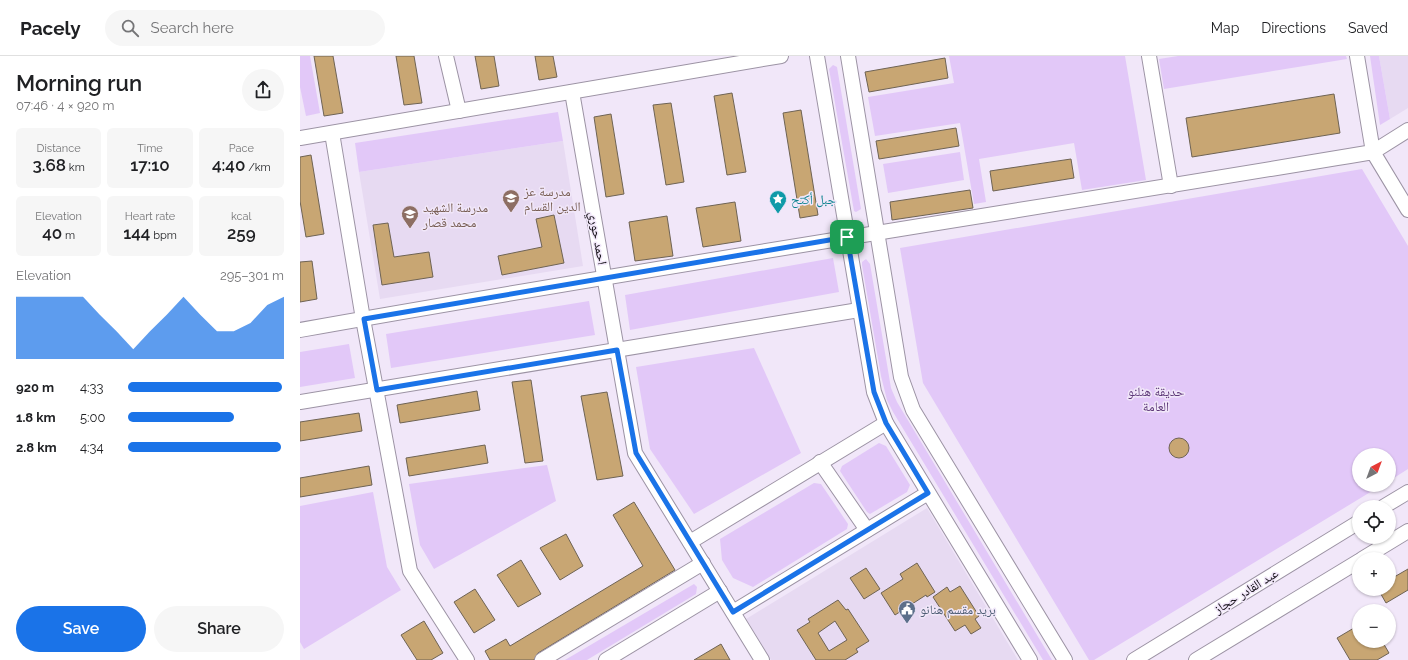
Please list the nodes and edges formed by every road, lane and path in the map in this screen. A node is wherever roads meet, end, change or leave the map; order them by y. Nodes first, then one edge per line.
1 (446, 56) edge
2 (781, 56) edge
3 (817, 56) edge
4 (848, 56) edge
5 (1149, 56) edge
6 (1357, 56) edge
7 (572, 92) junction
8 (459, 111) junction
9 (1408, 130) edge
10 (332, 133) junction
11 (300, 138) edge
12 (1373, 152) junction
13 (1171, 186) junction
14 (1408, 210) edge
15 (876, 232) junction
16 (847, 237) junction
17 (605, 278) junction
18 (859, 310) junction
19 (364, 319) junction
20 (300, 330) edge
21 (617, 350) junction
22 (377, 390) junction
23 (300, 402) edge
24 (886, 423) junction
25 (820, 462) junction
26 (1408, 492) edge
27 (928, 493) junction
28 (1395, 500) edge
29 (1352, 526) edge
30 (867, 530) junction
31 (1408, 531) edge
32 (690, 542) junction
33 (1374, 552) edge
34 (702, 563) junction
35 (1352, 565) edge
36 (720, 591) junction
37 (733, 612) junction
38 (466, 660) edge
39 (542, 660) edge
40 (606, 660) edge
41 (762, 660) edge
42 (1030, 660) edge
43 (1065, 660) edge
44 (1134, 660) edge
45 (1196, 660) edge

1 - 8 street
2 - 7 street
3 - 16 street
4 - 15 street
5 - 13 street
6 - 12 street
7 - 8 street
7 - 17 street, احمد حوري
8 - 10 street
9 - 12 street
10 - 11 street
10 - 19 street
12 - 13 street
12 - 14 street
13 - 15 street
15 - 16 street
15 - 43 street
16 - 17 street
16 - 18 street
17 - 19 street
17 - 21 street, احمد حوري
18 - 21 street
18 - 24 street
19 - 20 street
19 - 22 street
21 - 22 street
21 - 32 street, احمد حوري
22 - 23 street
22 - 38 street
24 - 25 street
24 - 27 street
25 - 30 street
25 - 32 street
26 - 28 street
27 - 30 street
27 - 42 street
29 - 44 street, عبد القادر حجاز
30 - 37 street
31 - 33 street
32 - 34 street, احمد حوري
34 - 36 street, احمد حوري
34 - 39 street
35 - 45 street
36 - 37 street, احمد حوري
36 - 40 street
37 - 41 street, احمد حوري

